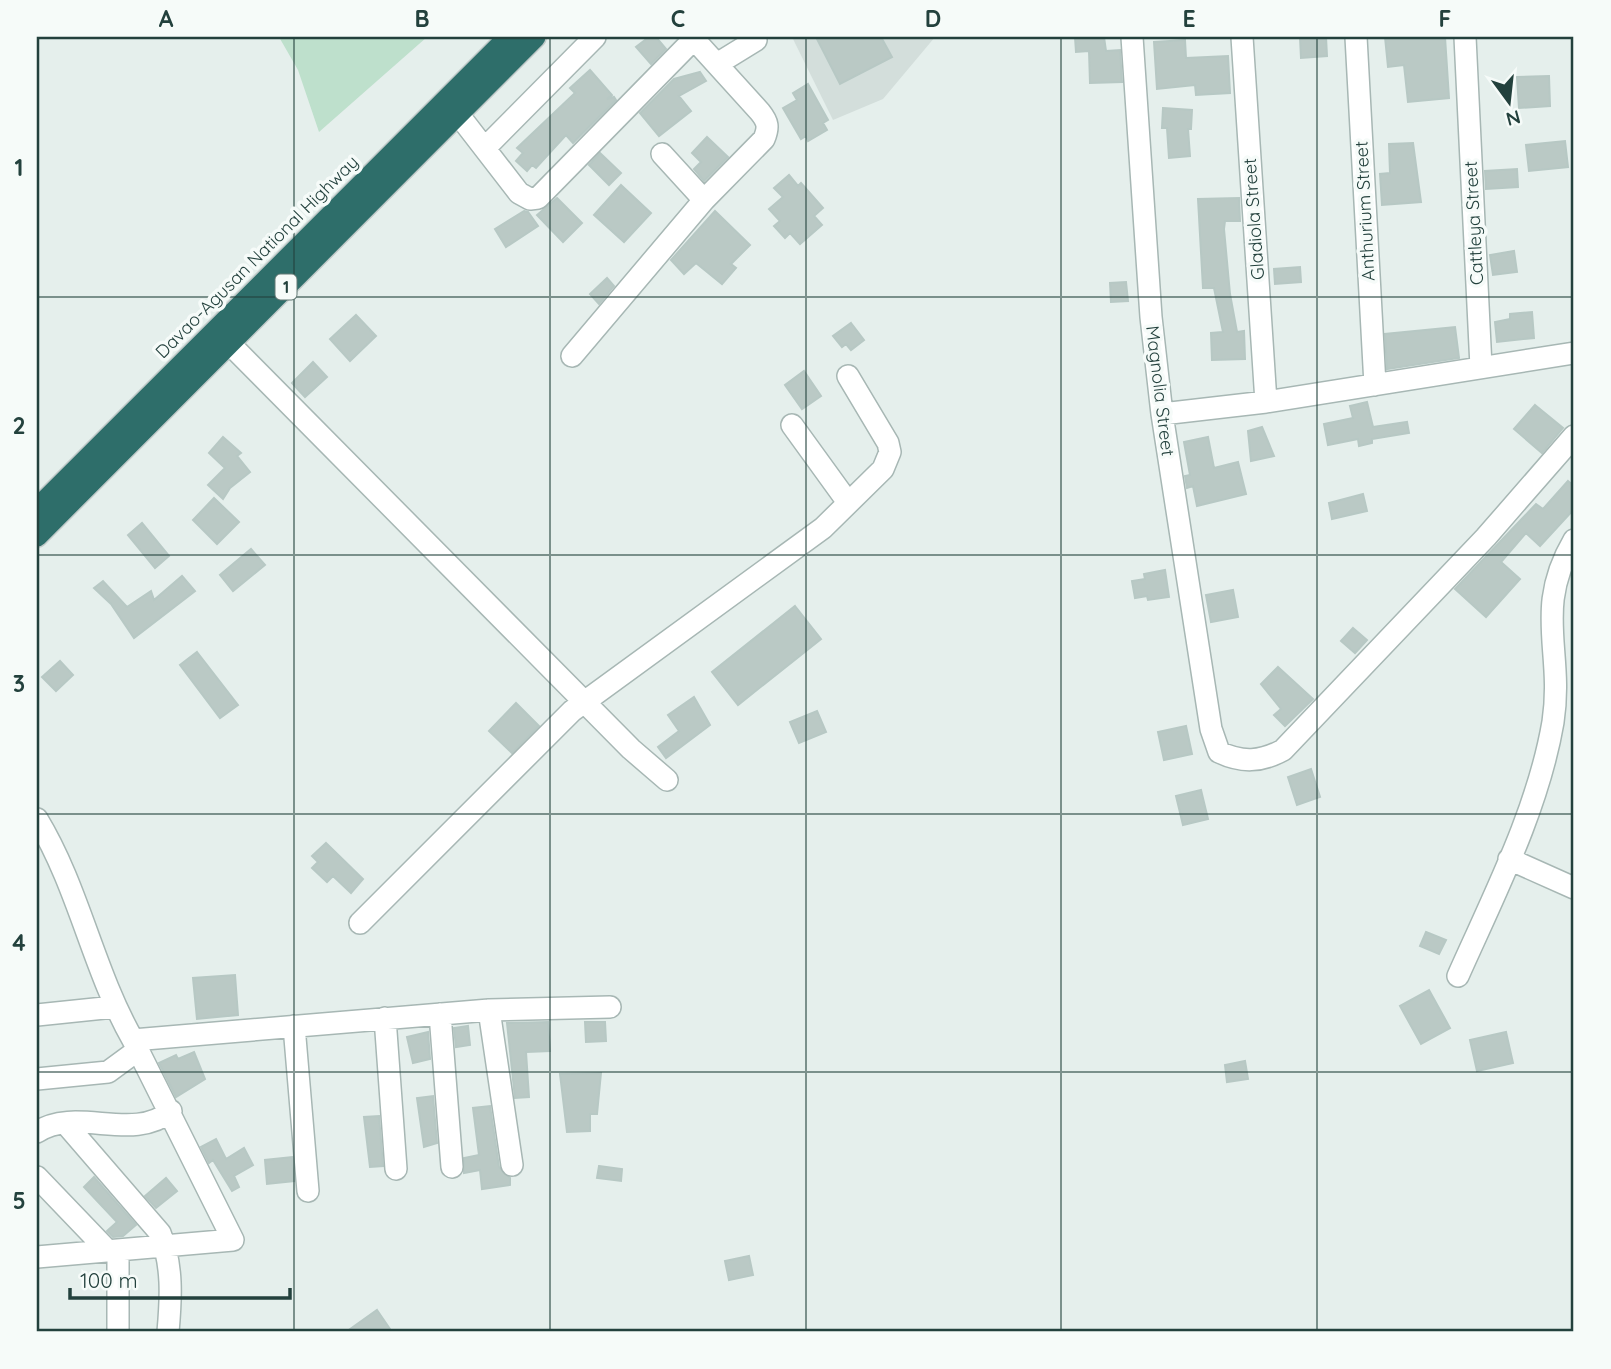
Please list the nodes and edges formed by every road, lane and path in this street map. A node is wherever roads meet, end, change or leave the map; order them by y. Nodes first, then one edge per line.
1 (509, 37) edge
2 (535, 37) edge
3 (595, 37) edge
4 (1132, 37) edge
5 (1242, 37) edge
6 (1356, 37) edge
7 (1465, 37) edge
8 (693, 38) edge
9 (756, 40) dead end
10 (717, 64) junction
11 (458, 114) junction
12 (485, 148) junction
13 (662, 154) dead end
14 (704, 200) junction
15 (223, 337) junction
16 (1574, 353) edge
17 (572, 356) dead end
18 (1481, 367) junction
19 (848, 376) dead end
20 (1375, 385) junction
21 (1266, 402) junction
22 (1162, 414) junction
23 (792, 425) dead end
24 (1570, 449) edge
25 (847, 501) junction
26 (37, 509) edge
27 (37, 536) edge
28 (1574, 540) edge
29 (583, 701) junction
30 (667, 780) dead end
31 (37, 819) edge
32 (1509, 859) junction
33 (1574, 888) edge
34 (360, 923) dead end
35 (1458, 976) dead end
36 (114, 1007) junction
37 (610, 1007) dead end
38 (489, 1010) junction
39 (440, 1014) junction
40 (37, 1015) edge
41 (385, 1018) junction
42 (294, 1026) junction
43 (136, 1045) junction
44 (37, 1079) edge
45 (171, 1111) junction
46 (65, 1123) junction
47 (37, 1132) edge
48 (512, 1165) dead end
49 (452, 1167) dead end
50 (396, 1169) dead end
51 (37, 1177) edge
52 (308, 1191) dead end
53 (166, 1246) junction
54 (113, 1251) junction
55 (37, 1258) edge
56 (118, 1332) edge
57 (168, 1332) edge

1 - 15 highway, Davao-Agusan National Highway / 1
2 - 11 highway, Davao-Agusan National Highway / 1
3 - 12 street
4 - 22 street, Magnolia Street
5 - 21 street, Gladiola Street
6 - 20 street, Anthurium Street
7 - 18 street, Cattleya Street
8 - 10 street
8 - 12 street
9 - 10 street
10 - 14 street
11 - 12 street
11 - 15 highway, Davao-Agusan National Highway / 1
13 - 14 street
14 - 17 street
15 - 26 highway, Davao-Agusan National Highway / 1
15 - 27 highway, Davao-Agusan National Highway / 1
15 - 29 street
16 - 18 street
18 - 20 street
19 - 25 street
20 - 21 street
21 - 22 street
22 - 24 street, Magnolia Street
23 - 25 street
25 - 29 street
28 - 32 street
29 - 30 street
29 - 34 street
31 - 36 street
32 - 33 street
32 - 35 street
36 - 40 street
36 - 43 street
37 - 38 street
38 - 39 street
38 - 48 street
39 - 41 street
39 - 49 street
41 - 42 street
41 - 50 street
42 - 43 street
42 - 52 street
43 - 44 street
43 - 45 street
45 - 46 street
45 - 53 street
46 - 47 street
46 - 53 street
51 - 54 street
53 - 54 street
53 - 57 street
54 - 55 street
54 - 56 street

